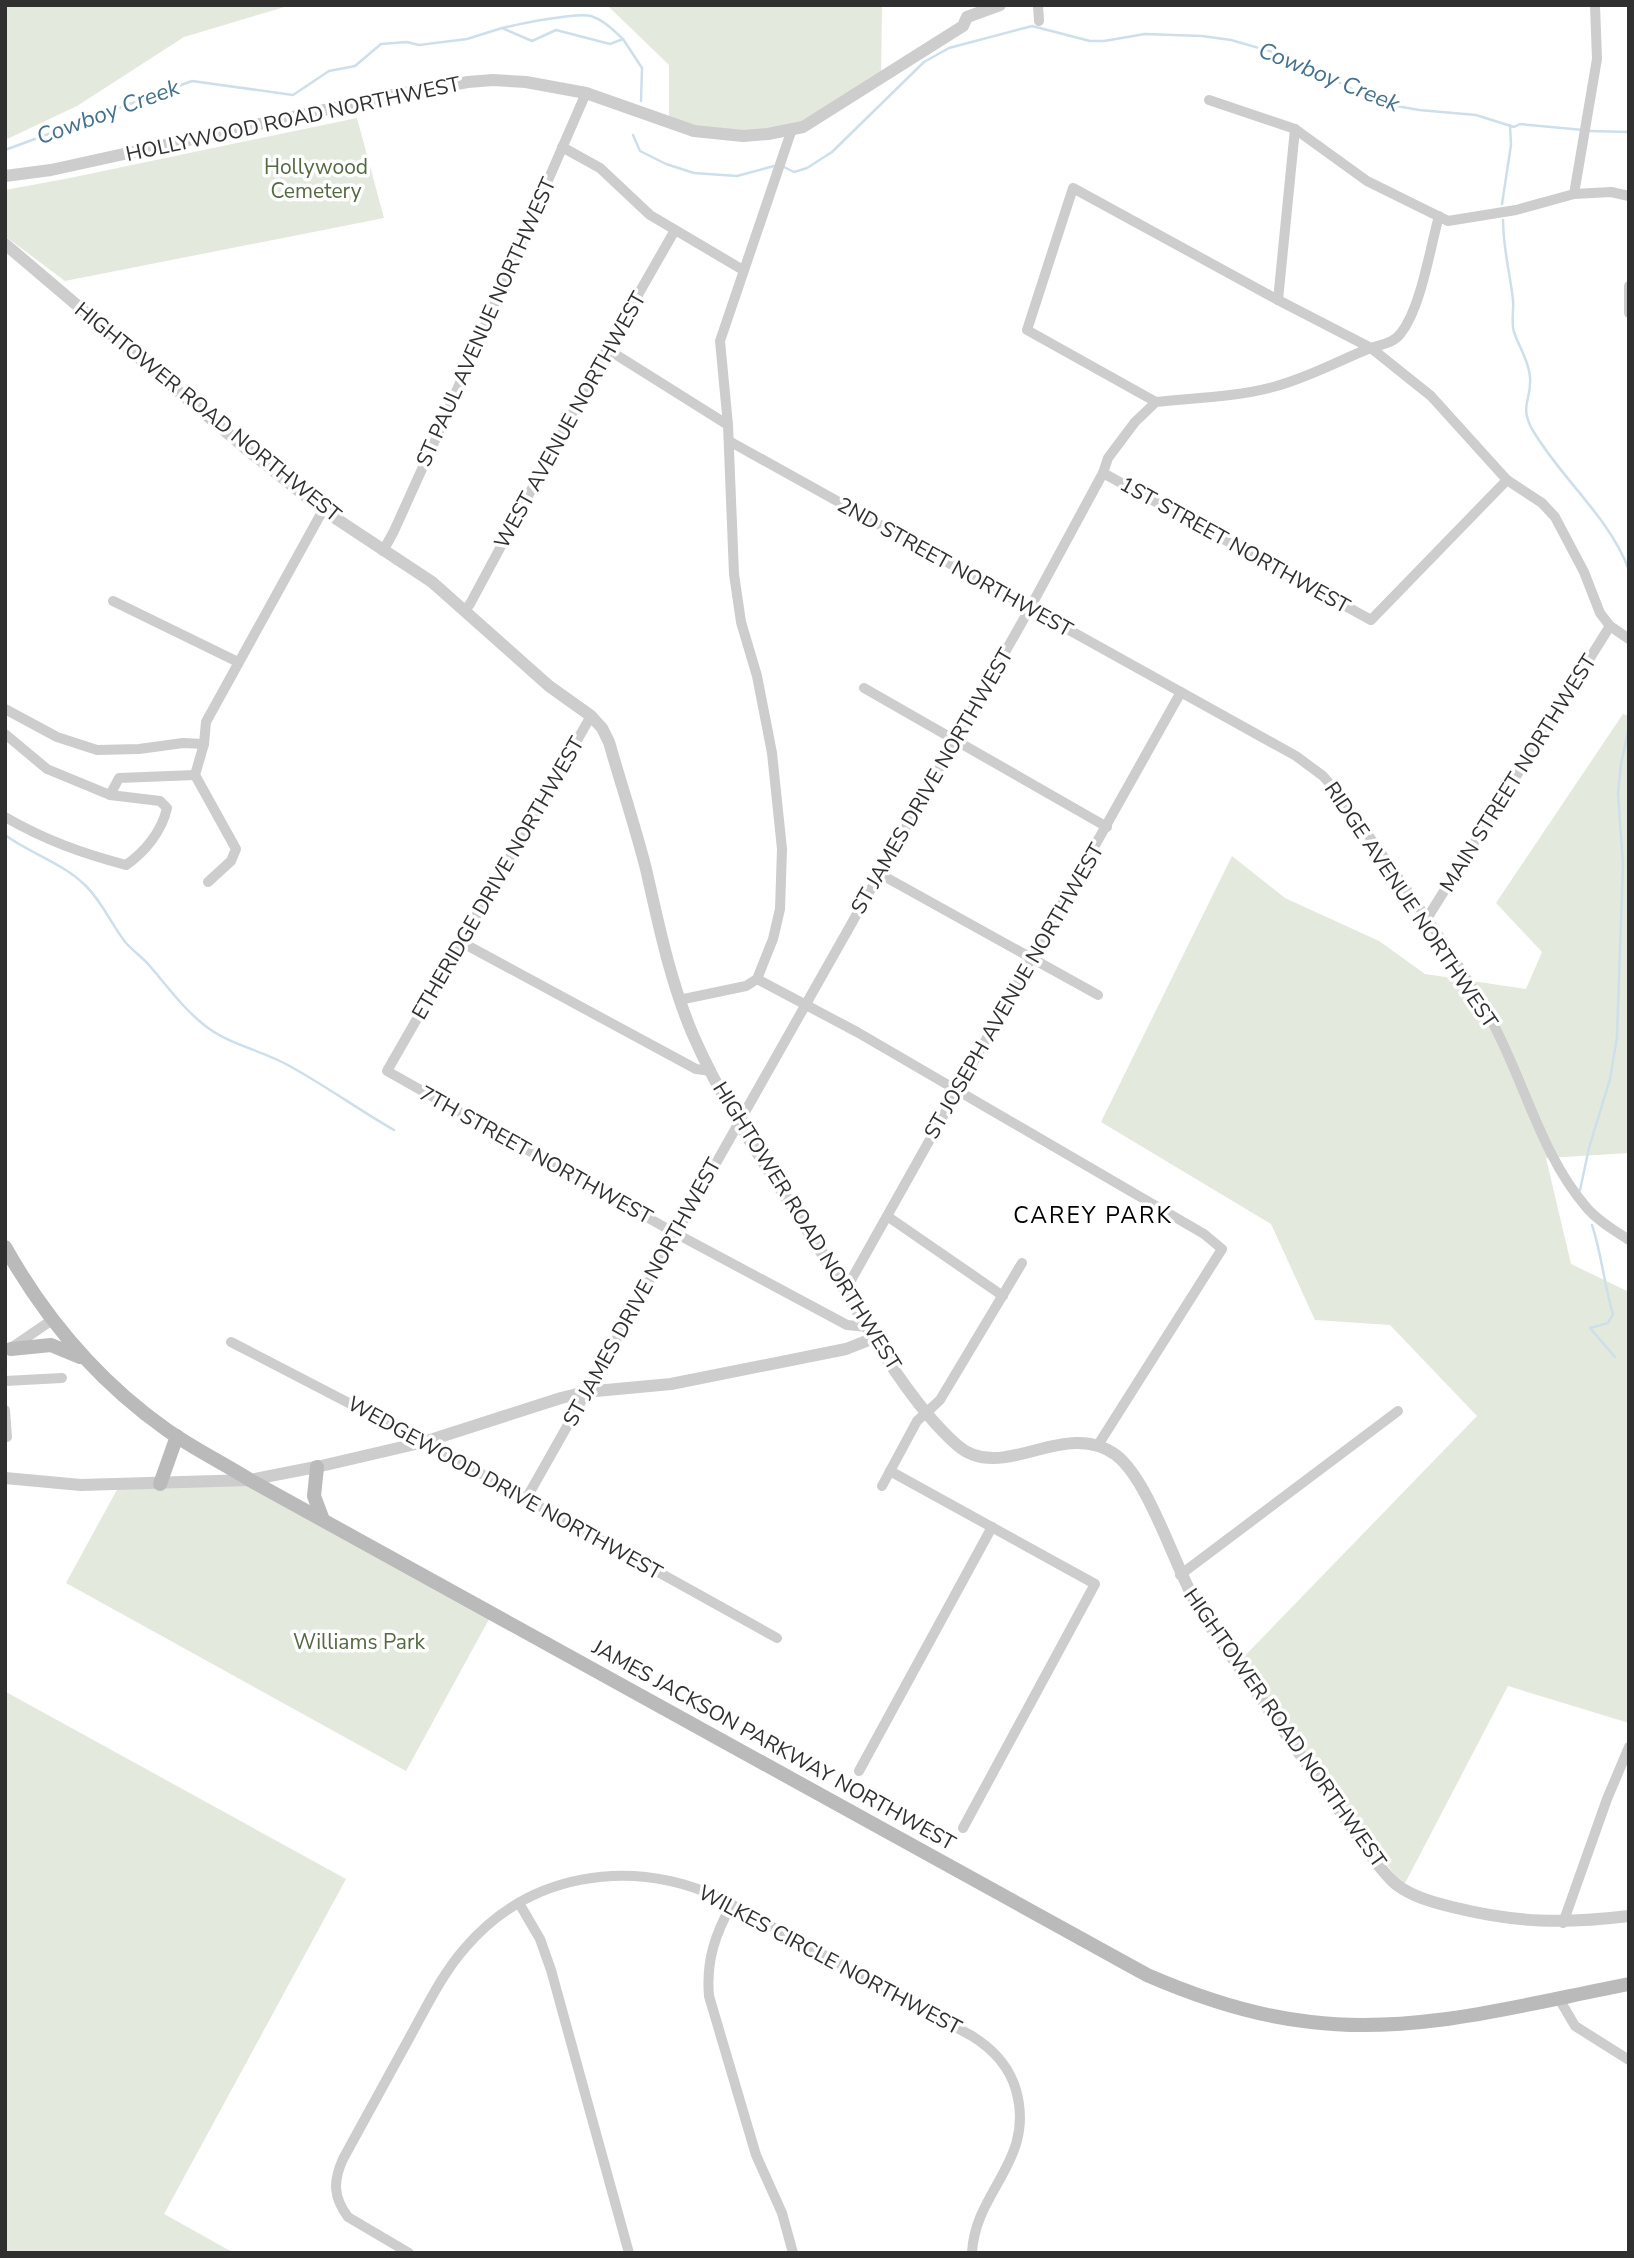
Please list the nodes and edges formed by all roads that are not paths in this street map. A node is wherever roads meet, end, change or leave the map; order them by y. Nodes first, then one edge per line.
1 (974, 5) edge
2 (1000, 5) edge
3 (1038, 5) edge
4 (1595, 5) edge
5 (967, 17) junction
6 (1039, 21) dead end
7 (586, 93) junction
8 (1209, 100) dead end
9 (1295, 129) junction
10 (792, 130) junction
11 (562, 147) junction
12 (5, 176) edge
13 (1574, 194) junction
14 (1629, 196) edge
15 (1439, 216) junction
16 (675, 230) junction
17 (5, 244) edge
18 (743, 270) junction
19 (1629, 286) edge
20 (1278, 300) junction
21 (1629, 313) edge
22 (1371, 348) junction
23 (607, 349) junction
24 (1156, 402) junction
25 (728, 425) junction
26 (729, 441) junction
27 (1102, 473) junction
28 (1507, 480) junction
29 (323, 510) junction
30 (383, 551) junction
31 (113, 601) dead end
32 (1030, 608) junction
33 (465, 610) junction
34 (1609, 626) junction
35 (1629, 639) edge
36 (238, 662) junction
37 (864, 688) dead end
38 (1181, 692) junction
39 (5, 709) edge
40 (591, 716) junction
41 (5, 734) edge
42 (955, 741) junction
43 (204, 744) junction
44 (195, 775) junction
45 (110, 795) junction
46 (5, 817) edge
47 (1107, 827) junction
48 (880, 874) junction
49 (208, 882) dead end
50 (1426, 920) junction
51 (461, 942) junction
52 (1033, 958) junction
53 (757, 979) junction
54 (1098, 995) dead end
55 (679, 1000) junction
56 (804, 1006) junction
57 (405, 1039) joint
58 (711, 1072) junction
59 (957, 1092) junction
60 (738, 1122) junction
61 (887, 1216) junction
62 (675, 1233) junction
63 (1629, 1240) edge
64 (5, 1247) edge
65 (1022, 1263) dead end
66 (843, 1288) junction
67 (1003, 1296) junction
68 (52, 1320) junction
69 (871, 1332) junction
70 (232, 1342) dead end
71 (8, 1349) edge
72 (88, 1362) junction
73 (62, 1378) dead end
74 (5, 1381) edge
75 (585, 1392) junction
76 (5, 1410) edge
77 (1398, 1411) dead end
78 (925, 1412) junction
79 (177, 1436) junction
80 (7, 1437) dead end
81 (424, 1442) junction
82 (1098, 1445) junction
83 (317, 1467) junction
84 (890, 1471) junction
85 (5, 1478) edge
86 (250, 1480) junction
87 (160, 1484) junction
88 (882, 1486) dead end
89 (526, 1499) junction
90 (323, 1520) junction
91 (992, 1528) junction
92 (1180, 1575) junction
93 (777, 1638) dead end
94 (1629, 1747) edge
95 (859, 1771) dead end
96 (963, 1828) dead end
97 (519, 1903) junction
98 (732, 1904) junction
99 (1629, 1916) edge
100 (1563, 1923) junction
101 (1629, 1984) edge
102 (1558, 1997) junction
103 (1629, 2060) edge
104 (409, 2253) edge
105 (629, 2253) edge
106 (793, 2253) edge
107 (972, 2253) edge

1 - 5 street
2 - 5 street, HOLLYWOOD ROAD NORTHWEST
3 - 6 street
4 - 13 street
5 - 10 street, HOLLYWOOD ROAD NORTHWEST
7 - 10 street, HOLLYWOOD ROAD NORTHWEST
7 - 11 street, ST PAUL AVENUE NORTHWEST
7 - 12 street, HOLLYWOOD ROAD NORTHWEST
8 - 9 street
9 - 15 street
9 - 20 street
10 - 18 street
11 - 16 street
11 - 30 street, ST PAUL AVENUE NORTHWEST
13 - 14 street
13 - 15 street
15 - 22 street
16 - 18 street
16 - 23 street, WEST AVENUE NORTHWEST
17 - 29 street, HIGHTOWER ROAD NORTHWEST
18 - 25 street
19 - 21 street
20 - 22 street
20 - 24 street
22 - 24 street
22 - 28 street
23 - 25 street
23 - 33 street, WEST AVENUE NORTHWEST
24 - 27 street, ST JAMES DRIVE NORTHWEST
25 - 26 street
26 - 32 street, 2ND STREET NORTHWEST
26 - 53 street
27 - 28 street, 1ST STREET NORTHWEST
27 - 32 street, ST JAMES DRIVE NORTHWEST
28 - 34 street
29 - 30 street, HIGHTOWER ROAD NORTHWEST
29 - 36 street
30 - 33 street, HIGHTOWER ROAD NORTHWEST
31 - 36 street
32 - 38 street, 2ND STREET NORTHWEST
32 - 42 street, ST JAMES DRIVE NORTHWEST
33 - 40 street, HIGHTOWER ROAD NORTHWEST
34 - 35 street
34 - 50 street, MAIN STREET NORTHWEST
36 - 43 street
37 - 42 street
38 - 47 street, ST JOSEPH AVENUE NORTHWEST
38 - 50 street, RIDGE AVENUE NORTHWEST
39 - 43 street
40 - 51 street, ETHERIDGE DRIVE NORTHWEST
40 - 55 street, HIGHTOWER ROAD NORTHWEST
41 - 45 street
42 - 47 street
42 - 48 street, ST JAMES DRIVE NORTHWEST
43 - 44 street
44 - 45 street
44 - 49 street
45 - 46 street
47 - 52 street, ST JOSEPH AVENUE NORTHWEST
48 - 52 street
48 - 56 street, ST JAMES DRIVE NORTHWEST
50 - 63 street, RIDGE AVENUE NORTHWEST
51 - 57 street, ETHERIDGE DRIVE NORTHWEST
51 - 58 street
52 - 54 street
52 - 59 street, ST JOSEPH AVENUE NORTHWEST
53 - 55 street
53 - 56 street
55 - 58 street, HIGHTOWER ROAD NORTHWEST
56 - 59 street
56 - 60 street, ST JAMES DRIVE NORTHWEST
57 - 62 street, 7TH STREET NORTHWEST
58 - 60 street, HIGHTOWER ROAD NORTHWEST
59 - 61 street, ST JOSEPH AVENUE NORTHWEST
59 - 82 street
60 - 62 street, ST JAMES DRIVE NORTHWEST
60 - 66 street, HIGHTOWER ROAD NORTHWEST
61 - 66 street, ST JOSEPH AVENUE NORTHWEST
61 - 67 street
62 - 69 street, 7TH STREET NORTHWEST
62 - 75 street, ST JAMES DRIVE NORTHWEST
64 - 68 main road, JAMES JACKSON PARKWAY NORTHWEST
65 - 67 street
66 - 69 street, HIGHTOWER ROAD NORTHWEST
67 - 78 street
68 - 71 street
68 - 72 main road, JAMES JACKSON PARKWAY NORTHWEST
69 - 75 street
69 - 78 street, HIGHTOWER ROAD NORTHWEST
70 - 81 street, WEDGEWOOD DRIVE NORTHWEST
71 - 72 main road
72 - 79 main road, JAMES JACKSON PARKWAY NORTHWEST
73 - 74 street
75 - 81 street
75 - 89 street, ST JAMES DRIVE NORTHWEST
76 - 80 street
77 - 92 street
78 - 82 street, HIGHTOWER ROAD NORTHWEST
78 - 84 street
79 - 86 main road, JAMES JACKSON PARKWAY NORTHWEST
79 - 87 main road
81 - 83 street
81 - 89 street, WEDGEWOOD DRIVE NORTHWEST
82 - 92 street, HIGHTOWER ROAD NORTHWEST
83 - 86 street
83 - 90 main road
84 - 88 street
84 - 91 street
85 - 87 street
86 - 87 street
86 - 90 main road, JAMES JACKSON PARKWAY NORTHWEST
89 - 93 street, WEDGEWOOD DRIVE NORTHWEST
90 - 102 main road, JAMES JACKSON PARKWAY NORTHWEST
91 - 95 street
91 - 96 street
92 - 100 street, HIGHTOWER ROAD NORTHWEST
94 - 100 street
97 - 98 street, WILKES CIRCLE NORTHWEST
97 - 104 street, WILKES CIRCLE NORTHWEST
97 - 105 street
98 - 106 street
98 - 107 street, WILKES CIRCLE NORTHWEST
99 - 100 street, HIGHTOWER ROAD NORTHWEST
101 - 102 main road, JAMES JACKSON PARKWAY NORTHWEST
102 - 103 street

